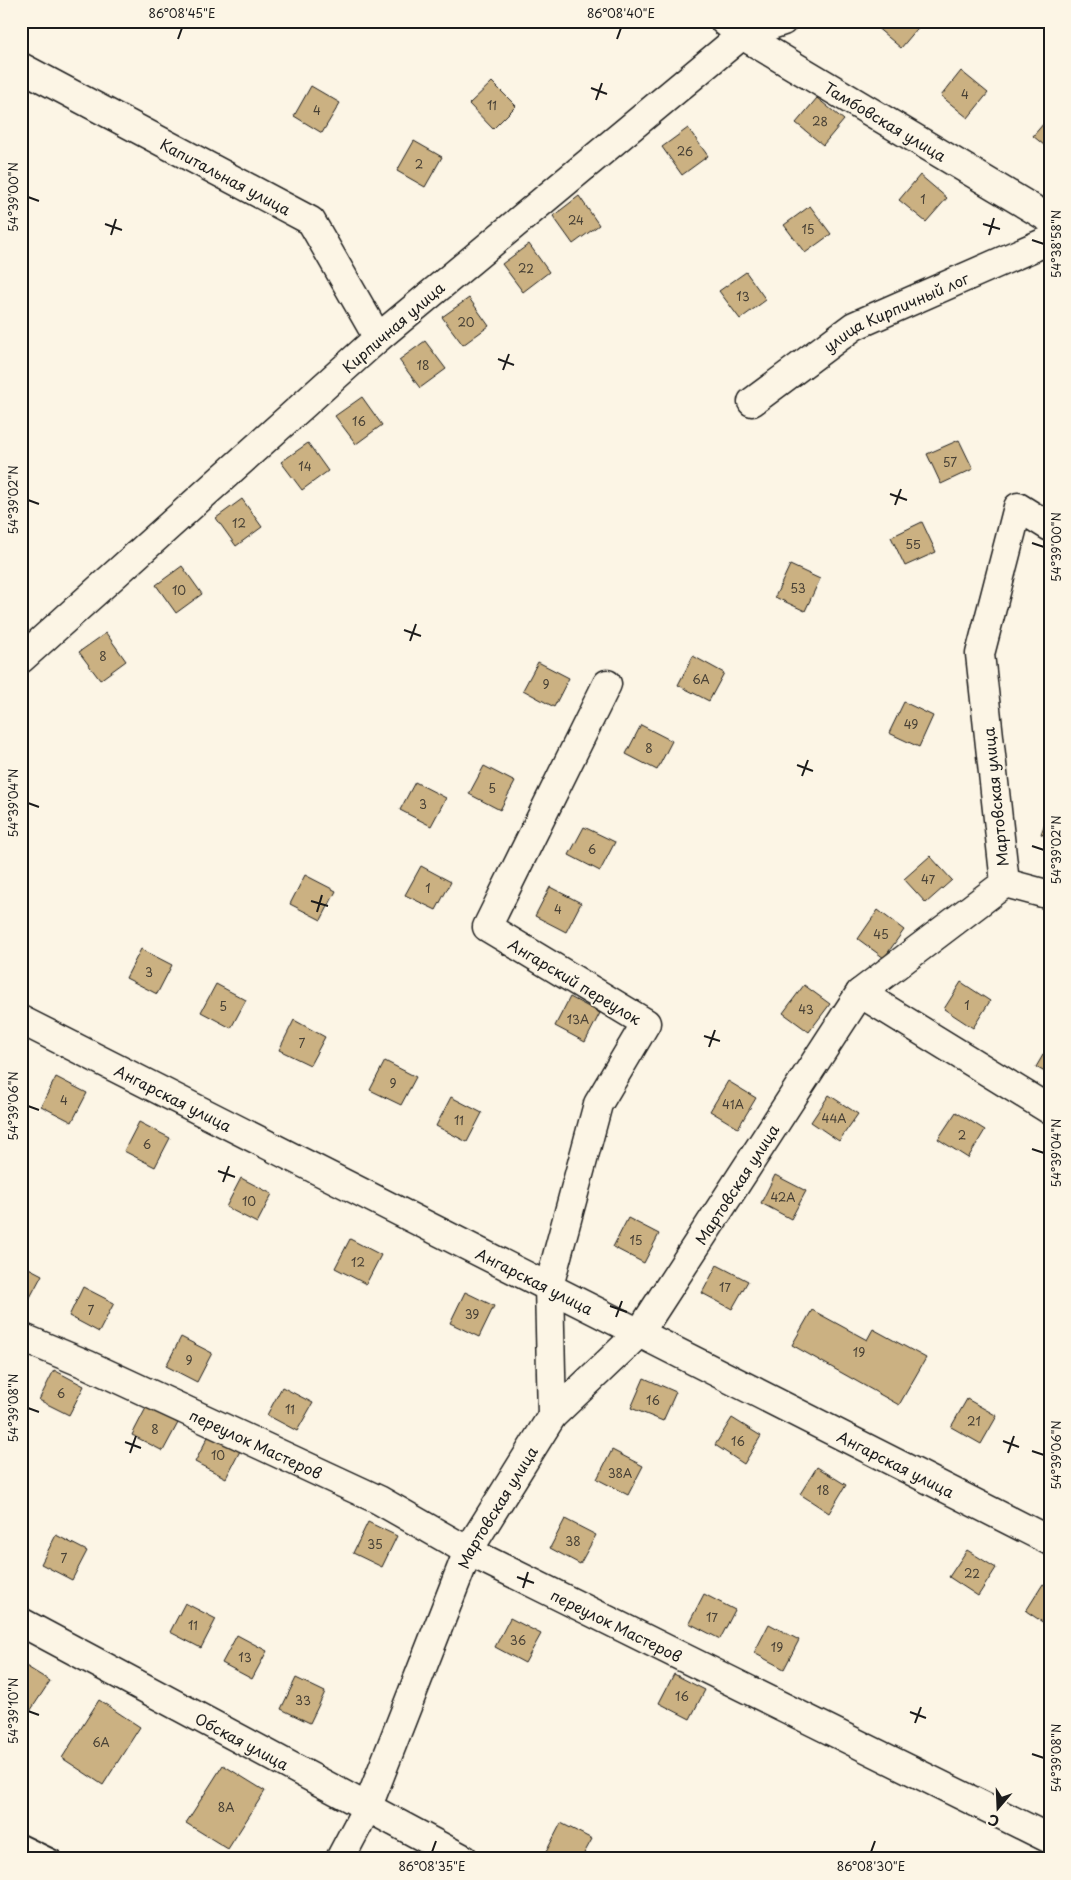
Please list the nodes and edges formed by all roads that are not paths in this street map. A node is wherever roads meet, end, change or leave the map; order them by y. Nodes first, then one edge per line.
1 (783, 21) edge
2 (733, 28) edge
3 (21, 68) edge
4 (1050, 219) edge
5 (1050, 240) edge
6 (378, 338) junction
7 (752, 402) dead end
8 (1050, 527) edge
9 (21, 659) edge
10 (607, 684) dead end
11 (1004, 883) junction
12 (1050, 895) edge
13 (860, 994) junction
14 (21, 1020) edge
15 (1050, 1110) edge
16 (549, 1286) junction
17 (640, 1332) junction
18 (21, 1337) edge
19 (552, 1416) junction
20 (1050, 1541) edge
21 (468, 1551) junction
22 (21, 1622) edge
23 (368, 1806) junction
24 (1050, 1839) edge
25 (21, 1843) edge
26 (54, 1859) edge
27 (340, 1859) edge
28 (464, 1859) edge

1 - 2 street, Кирпичная улица
2 - 4 street, Тамбовская улица
2 - 6 street, Кирпичная улица
3 - 6 street, Капитальная улица
5 - 7 street, улица Кирпичный лог
6 - 9 street, Кирпичная улица
8 - 11 street, Мартовская улица
10 - 16 street, Ангарский переулок
11 - 12 street
11 - 13 street, Мартовская улица
13 - 15 street
13 - 17 street, Мартовская улица
14 - 16 street, Ангарская улица
16 - 17 street, Ангарская улица
16 - 19 street, Ангарский переулок
17 - 19 street, Мартовская улица
17 - 20 street, Ангарская улица
18 - 21 street, переулок Мастеров
19 - 21 street, Мартовская улица
21 - 23 street, Мартовская улица
21 - 24 street, переулок Мастеров
22 - 23 street, Обская улица
23 - 27 street, Мартовская улица
23 - 28 street, Обская улица
25 - 26 lane

